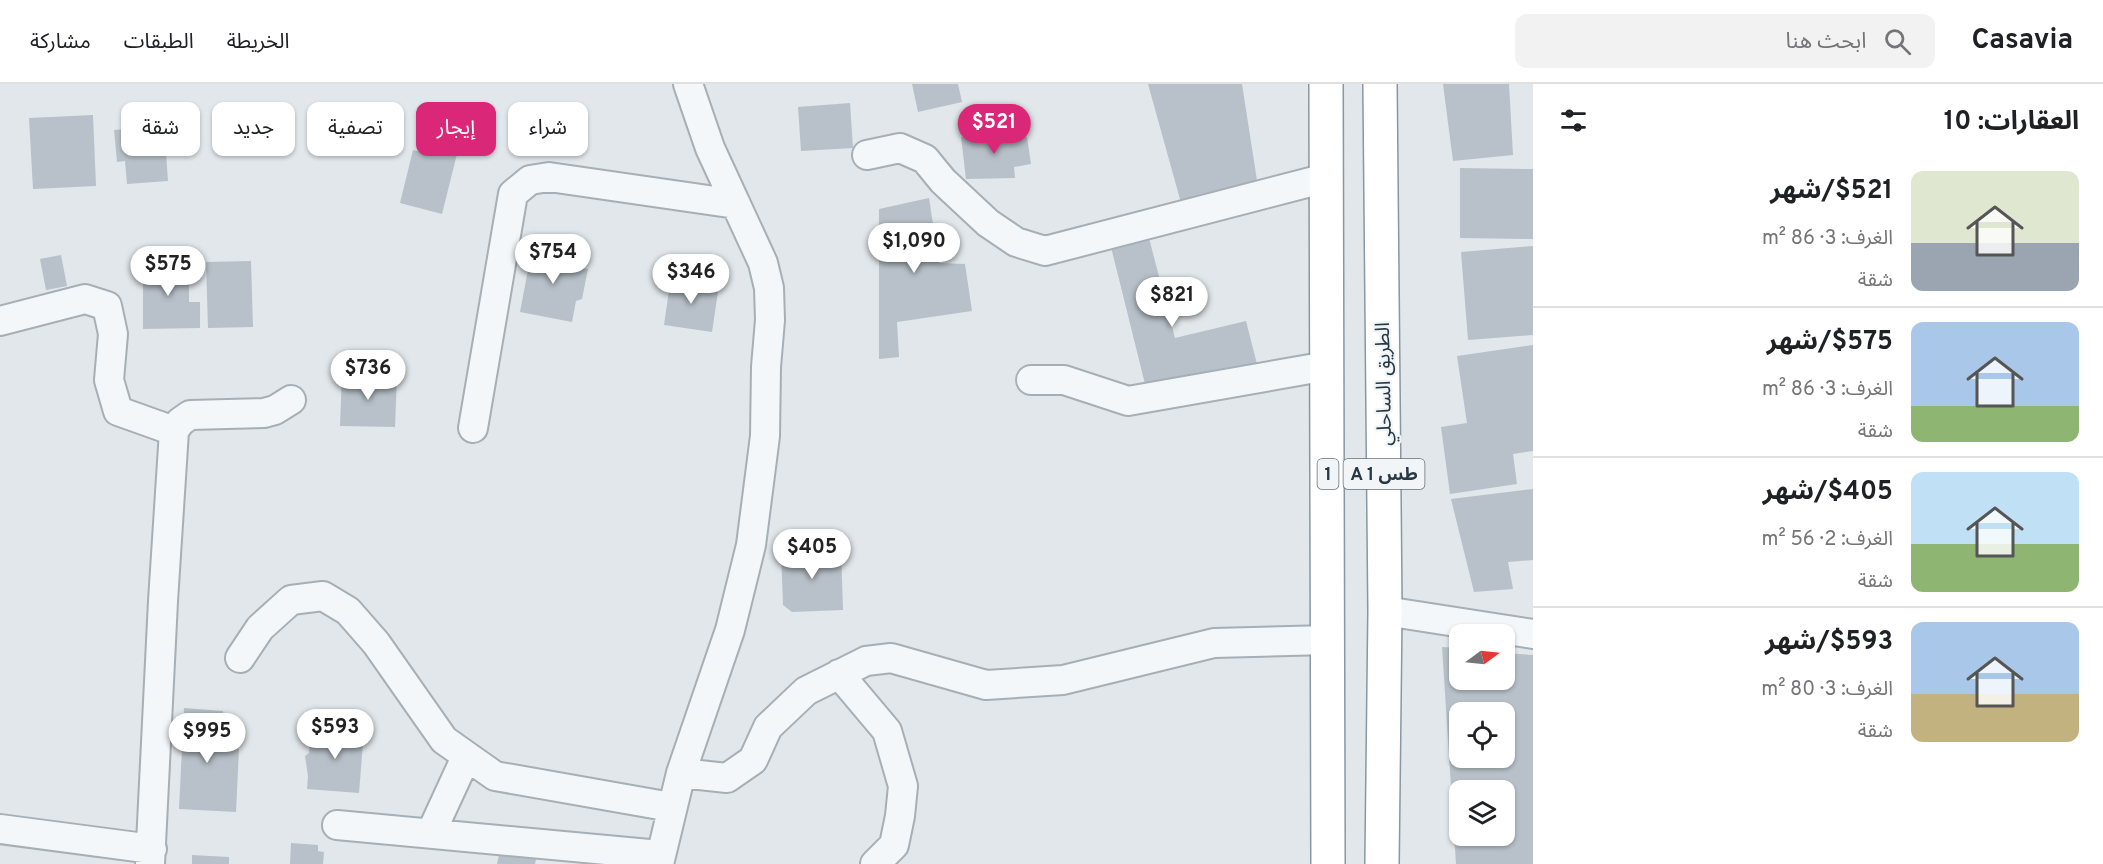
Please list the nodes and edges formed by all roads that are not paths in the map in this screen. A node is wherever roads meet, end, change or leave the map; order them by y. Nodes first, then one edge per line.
1 (688, 84) edge
2 (1326, 84) edge
3 (1380, 84) edge
4 (867, 155) dead end
5 (1326, 178) junction
6 (736, 204) junction
7 (0, 321) edge
8 (1327, 366) junction
9 (1031, 380) dead end
10 (291, 400) dead end
11 (473, 428) dead end
12 (174, 431) junction
13 (1385, 611) junction
14 (1533, 634) edge
15 (1328, 640) junction
16 (240, 658) dead end
17 (839, 674) junction
18 (466, 757) junction
19 (681, 773) junction
20 (671, 807) junction
21 (337, 825) dead end
22 (0, 829) edge
23 (431, 833) junction
24 (151, 856) edge
25 (659, 860) edge
26 (875, 864) edge
27 (1328, 864) edge
28 (1382, 864) edge

1 - 6 street
2 - 5 highway, 1
3 - 13 highway, الطريق الساحلي / A 1 طس
4 - 5 street
5 - 8 highway, 1
6 - 11 street
6 - 19 street
7 - 12 street
8 - 9 street
8 - 15 highway, 1
10 - 12 street
12 - 24 street
13 - 14 street
13 - 28 highway, الطريق الساحلي / A 1 طس
15 - 17 street
15 - 27 highway, 1
16 - 18 street
17 - 19 street
17 - 26 street
18 - 20 street
18 - 23 street
19 - 20 street
20 - 25 street
21 - 23 street
22 - 24 street
23 - 25 street

